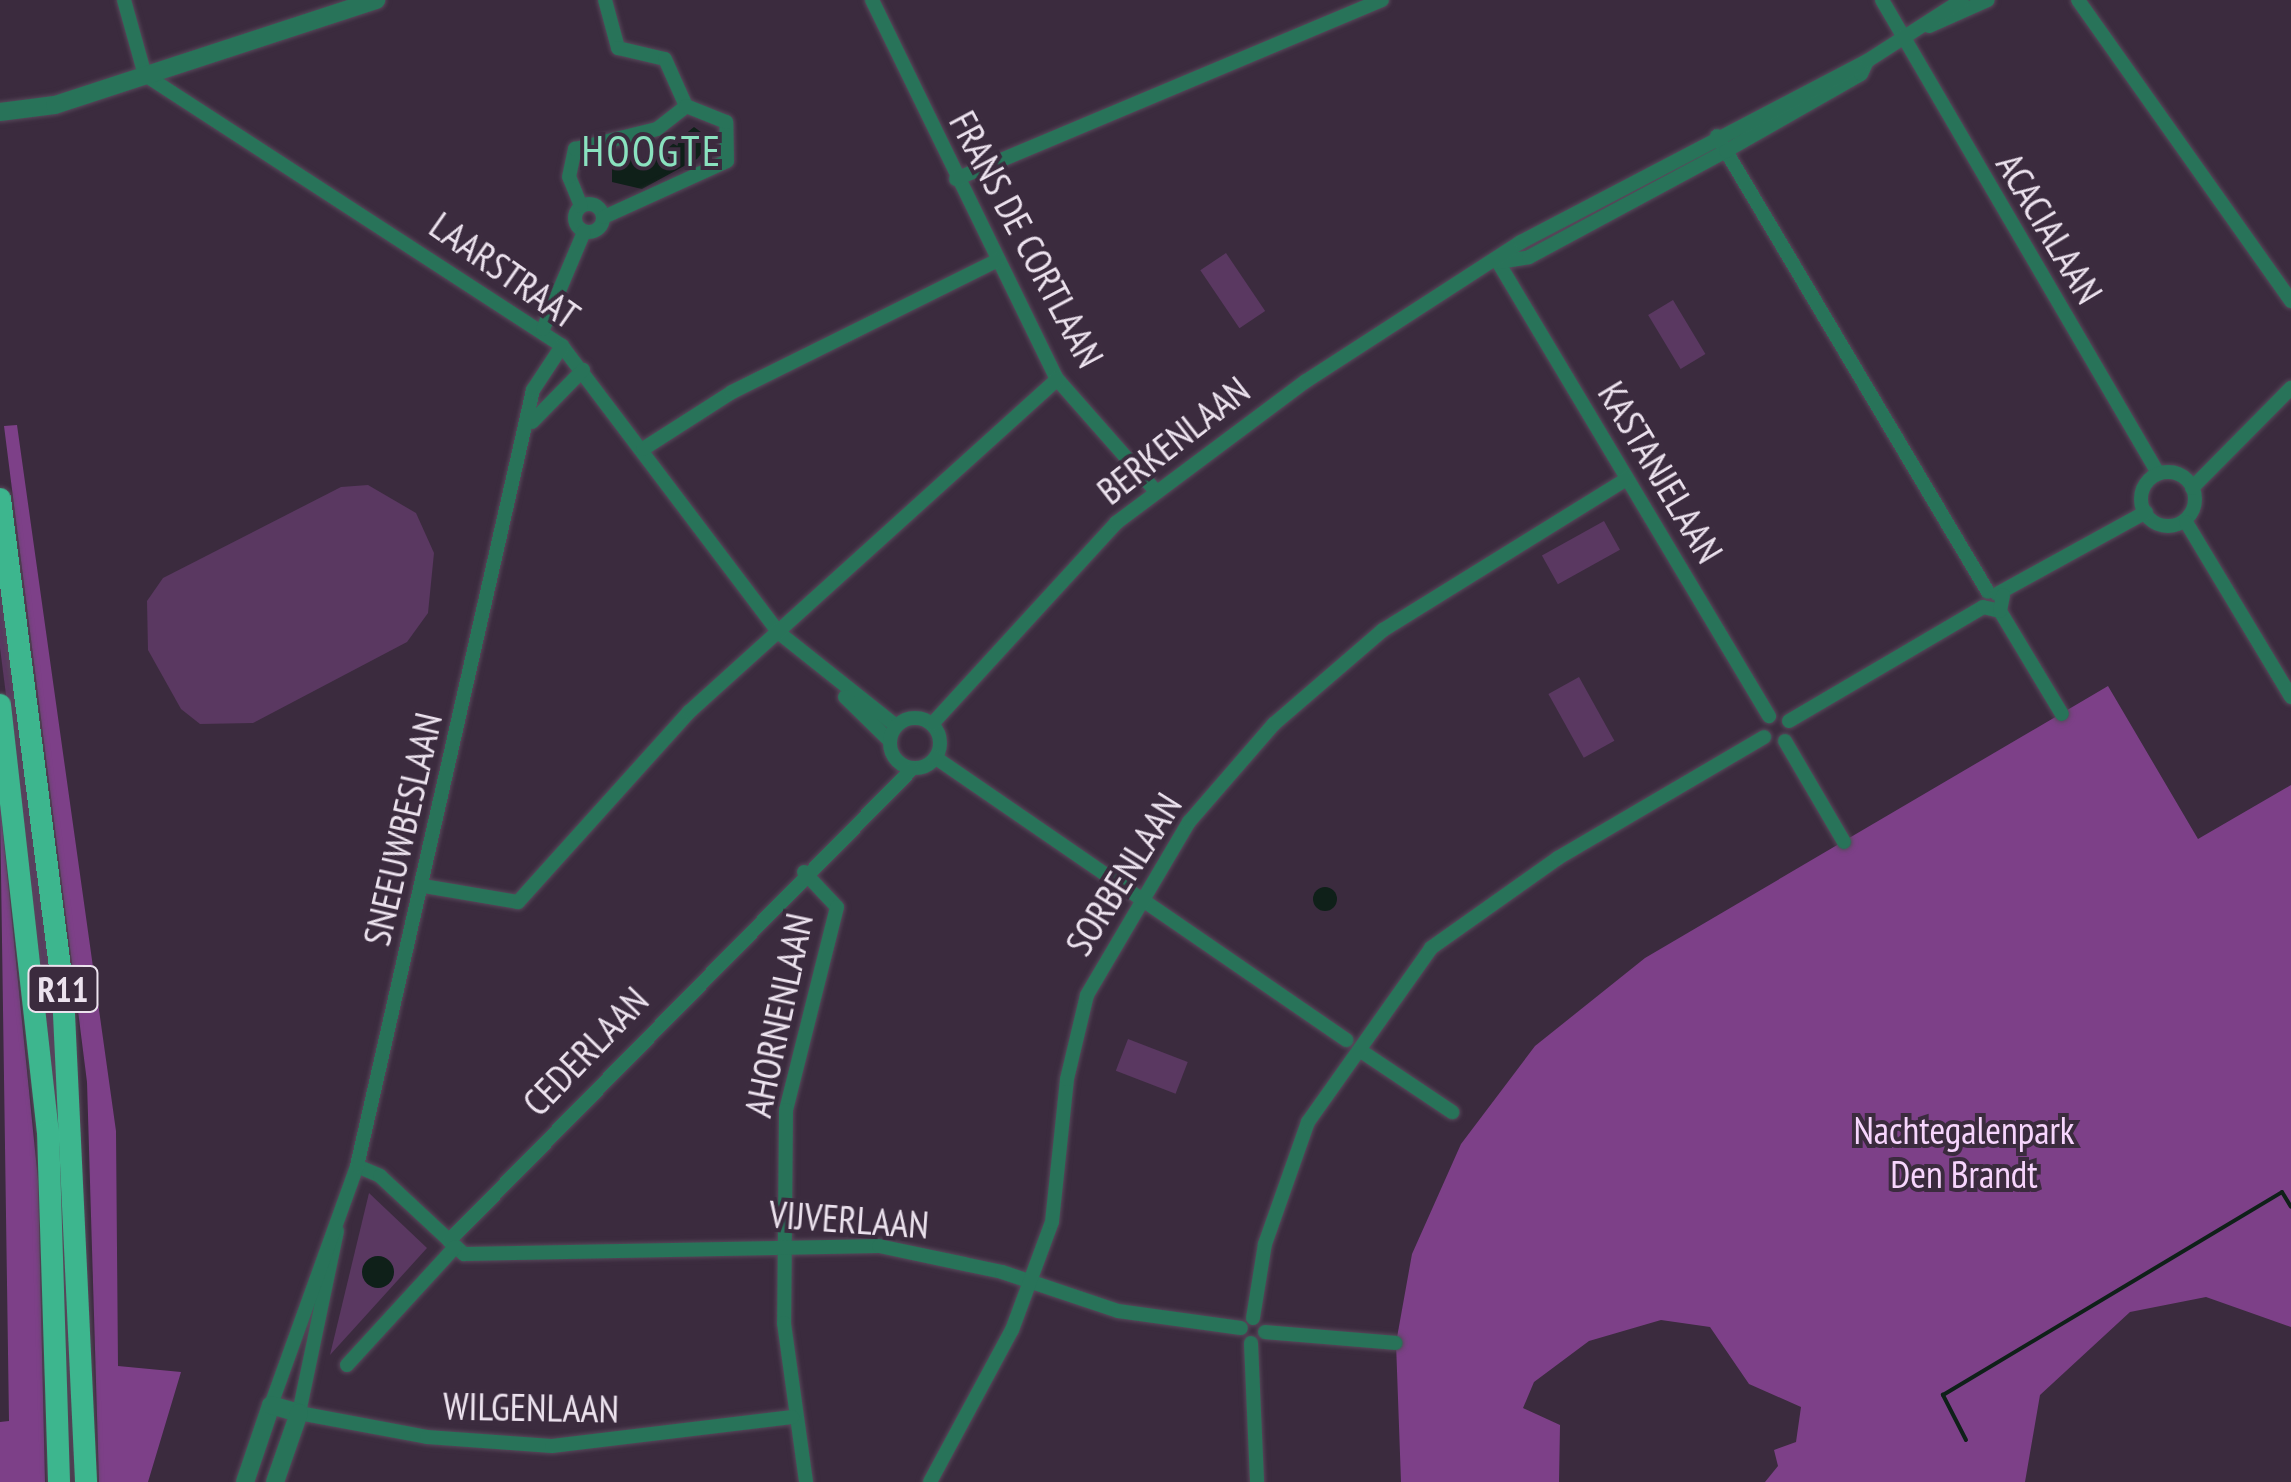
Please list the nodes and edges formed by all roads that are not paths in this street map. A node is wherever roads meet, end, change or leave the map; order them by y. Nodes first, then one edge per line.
1 (124, 0) edge
2 (376, 0) edge
3 (605, 0) edge
4 (872, 0) edge
5 (1382, 0) edge
6 (1870, 0) edge
7 (1882, 0) edge
8 (1962, 0) edge
9 (1988, 0) edge
10 (2078, 0) edge
11 (1886, 16) junction
12 (1929, 26) junction
13 (1901, 42) junction
14 (1867, 61) junction
15 (145, 76) junction
16 (686, 106) junction
17 (0, 112) edge
18 (1718, 136) junction
19 (1726, 151) junction
20 (956, 179) junction
21 (581, 206) junction
22 (604, 217) junction
23 (584, 232) junction
24 (996, 261) junction
25 (1498, 262) junction
26 (2291, 301) edge
27 (543, 329) junction
28 (562, 346) junction
29 (584, 370) junction
30 (1057, 379) junction
31 (2291, 388) edge
32 (643, 449) junction
33 (520, 450) junction
34 (2158, 474) junction
35 (1628, 479) junction
36 (2192, 488) junction
37 (1155, 490) junction
38 (0, 499) edge
39 (2146, 512) junction
40 (2186, 522) junction
41 (1997, 599) junction
42 (778, 632) junction
43 (837, 684) junction
44 (2291, 697) edge
45 (0, 705) edge
46 (2062, 714) dead end
47 (1769, 716) junction
48 (1789, 721) junction
49 (932, 724) junction
50 (896, 726) junction
51 (1764, 737) junction
52 (1784, 741) junction
53 (890, 742) junction
54 (936, 758) junction
55 (896, 760) junction
56 (912, 769) junction
57 (852, 821) junction
58 (1844, 842) dead end
59 (804, 872) junction
60 (424, 886) junction
61 (1139, 897) junction
62 (1354, 1045) junction
63 (1452, 1112) dead end
64 (357, 1166) junction
65 (338, 1221) junction
66 (452, 1244) junction
67 (783, 1244) junction
68 (1031, 1282) junction
69 (1253, 1318) junction
70 (1241, 1328) junction
71 (1265, 1332) junction
72 (1251, 1342) junction
73 (1396, 1343) dead end
74 (347, 1365) dead end
75 (270, 1404) junction
76 (299, 1413) junction
77 (792, 1417) junction
78 (59, 1482) edge
79 (86, 1482) edge
80 (245, 1482) edge
81 (275, 1482) edge
82 (806, 1482) edge
83 (930, 1482) edge
84 (1257, 1482) edge

1 - 15 street
2 - 15 street
3 - 16 street
4 - 20 street, FRANS DE CORTLAAN
5 - 20 street
6 - 11 street, ACACIALAAN
7 - 11 street, ACACIALAAN
8 - 12 street, BERKENLAAN
9 - 12 street, BERKENLAAN
10 - 26 street
11 - 13 street, ACACIALAAN
12 - 13 street, BERKENLAAN
13 - 14 street, BERKENLAAN
13 - 34 street, ACACIALAAN
14 - 18 street, BERKENLAAN
14 - 19 street, BERKENLAAN
15 - 17 street
15 - 27 street, LAARSTRAAT
16 - 21 street
16 - 22 street
18 - 19 street
18 - 25 street, BERKENLAAN
19 - 25 street, BERKENLAAN
19 - 41 street
20 - 24 street, FRANS DE CORTLAAN
21 - 22 street
21 - 23 street
22 - 23 street
23 - 27 street
24 - 30 street, FRANS DE CORTLAAN
24 - 32 street
25 - 35 street, KASTANJELAAN
25 - 37 street, BERKENLAAN
27 - 28 street, LAARSTRAAT
28 - 29 street, LAARSTRAAT
28 - 33 street, SNEEUWBESLAAN
29 - 32 street, LAARSTRAAT
29 - 33 street, SNEEUWBESLAAN
30 - 37 street, FRANS DE CORTLAAN
30 - 42 street
31 - 36 street
32 - 42 street, LAARSTRAAT
33 - 60 street, SNEEUWBESLAAN
34 - 36 street
34 - 39 street
35 - 47 street, KASTANJELAAN
35 - 61 street, SORBENLAAN
36 - 40 street
37 - 49 street, BERKENLAAN
38 - 79 highway, R11
39 - 40 street
39 - 41 street
40 - 44 street
41 - 46 street
41 - 48 street
42 - 43 street, LAARSTRAAT
42 - 60 street
43 - 50 street, LAARSTRAAT
43 - 53 street, LAARSTRAAT
45 - 78 highway, R11
47 - 48 street
47 - 51 street
48 - 52 street
49 - 50 street
49 - 54 street
50 - 53 street
51 - 52 street
51 - 62 street
52 - 58 street
53 - 55 street
54 - 56 street
54 - 61 street
55 - 56 street
55 - 57 street, CEDERLAAN
56 - 57 street, CEDERLAAN
57 - 59 street, CEDERLAAN
59 - 66 street, CEDERLAAN
59 - 67 street, AHORNENLAAN
60 - 64 street, SNEEUWBESLAAN
61 - 62 street
61 - 68 street, SORBENLAAN
62 - 63 street
62 - 69 street
64 - 65 street, SNEEUWBESLAAN
64 - 66 street
65 - 75 street, SNEEUWBESLAAN
65 - 76 street, SNEEUWBESLAAN
66 - 67 street, VIJVERLAAN
66 - 74 street, CEDERLAAN
67 - 68 street, VIJVERLAAN
67 - 77 street, AHORNENLAAN
68 - 70 street, VIJVERLAAN
68 - 83 street, SORBENLAAN
69 - 70 street
69 - 71 street
70 - 72 street
71 - 72 street
71 - 73 street
72 - 84 street
75 - 76 street, WILGENLAAN
75 - 80 street
76 - 77 street, WILGENLAAN
76 - 81 street
77 - 82 street, AHORNENLAAN

